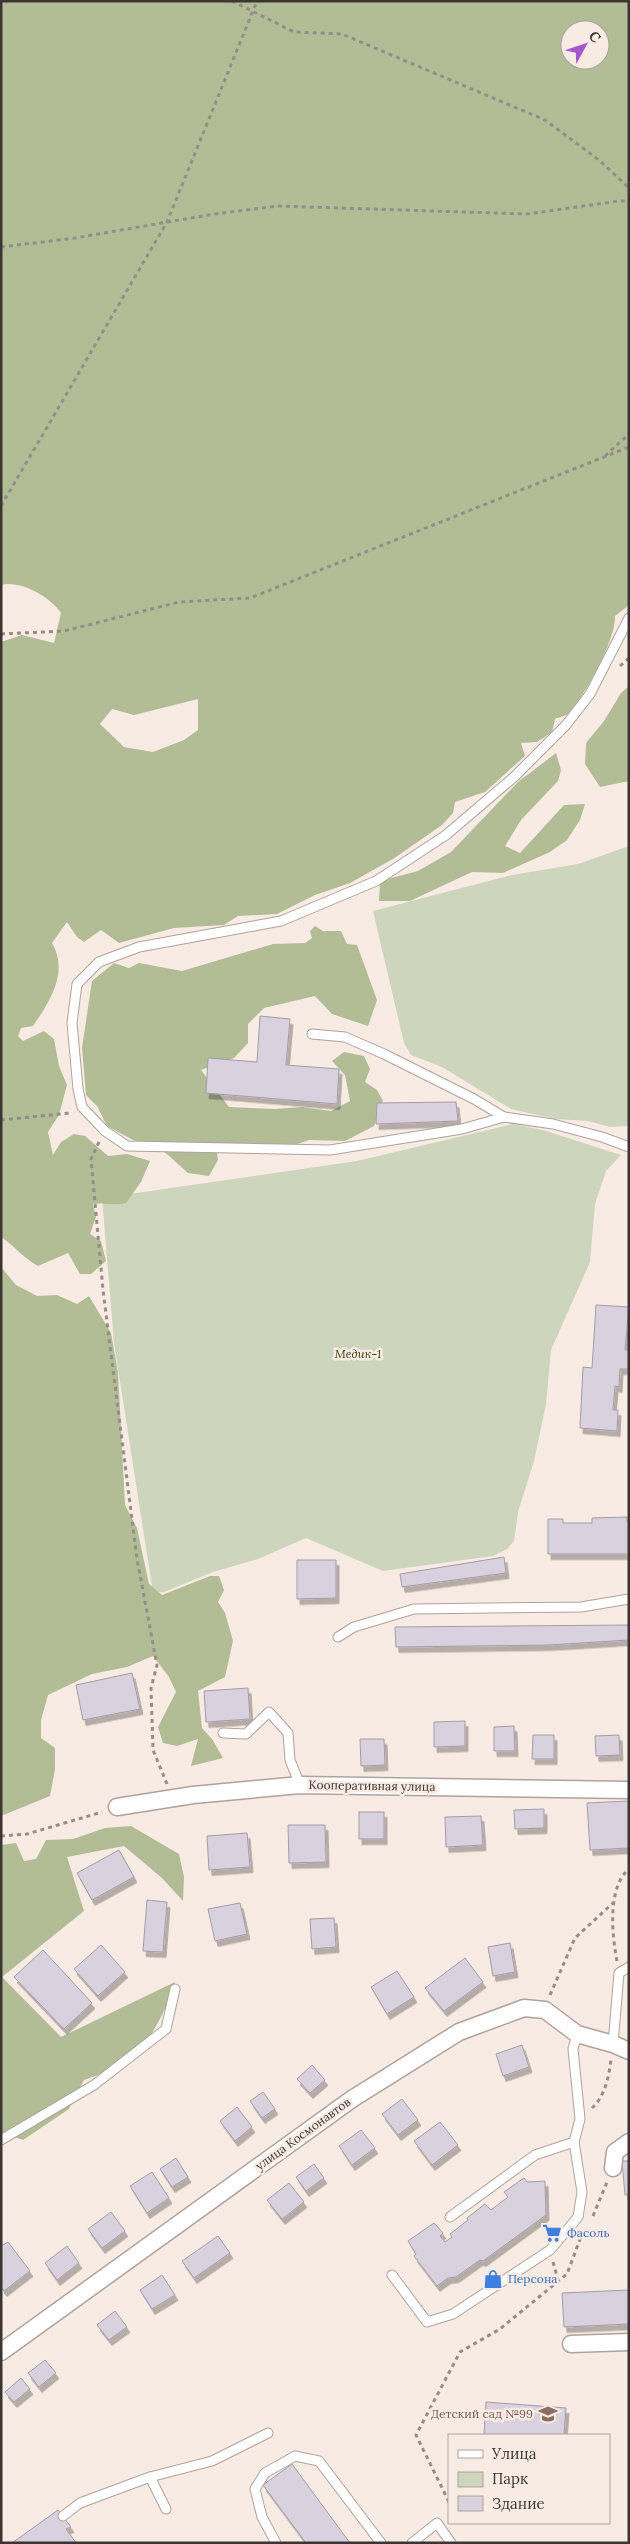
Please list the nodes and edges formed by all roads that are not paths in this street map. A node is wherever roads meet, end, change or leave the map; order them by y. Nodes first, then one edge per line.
1 (629, 618) edge
2 (312, 1034) dead end
3 (504, 1117) junction
4 (629, 1147) edge
5 (629, 1599) edge
6 (338, 1637) dead end
7 (223, 1733) dead end
8 (300, 1785) junction
9 (629, 1790) edge
10 (117, 1807) road end
11 (629, 1967) edge
12 (175, 1989) dead end
13 (577, 2034) junction
14 (613, 2044) junction
15 (629, 2051) edge
16 (1, 2140) edge
17 (574, 2142) junction
18 (629, 2142) edge
19 (613, 2168) road end
20 (450, 2217) dead end
21 (392, 2275) dead end
22 (629, 2342) edge
23 (571, 2344) dead end
24 (1, 2352) edge
25 (268, 2433) dead end
26 (150, 2477) junction
27 (166, 2509) dead end
28 (63, 2516) dead end
29 (276, 2543) edge
30 (381, 2543) edge
31 (412, 2543) edge
32 (451, 2543) edge

1 - 3 lane
2 - 3 lane
3 - 4 lane
5 - 6 lane
7 - 8 lane
8 - 9 street, Кооперативная улица
8 - 10 street, Кооперативная улица
11 - 14 lane
12 - 16 lane
13 - 14 street
13 - 17 lane
13 - 24 street, улица Космонавтов
14 - 15 street
17 - 20 lane
17 - 21 lane
18 - 19 street
22 - 23 street
25 - 26 lane
26 - 27 lane
26 - 28 lane
29 - 30 lane
31 - 32 lane

